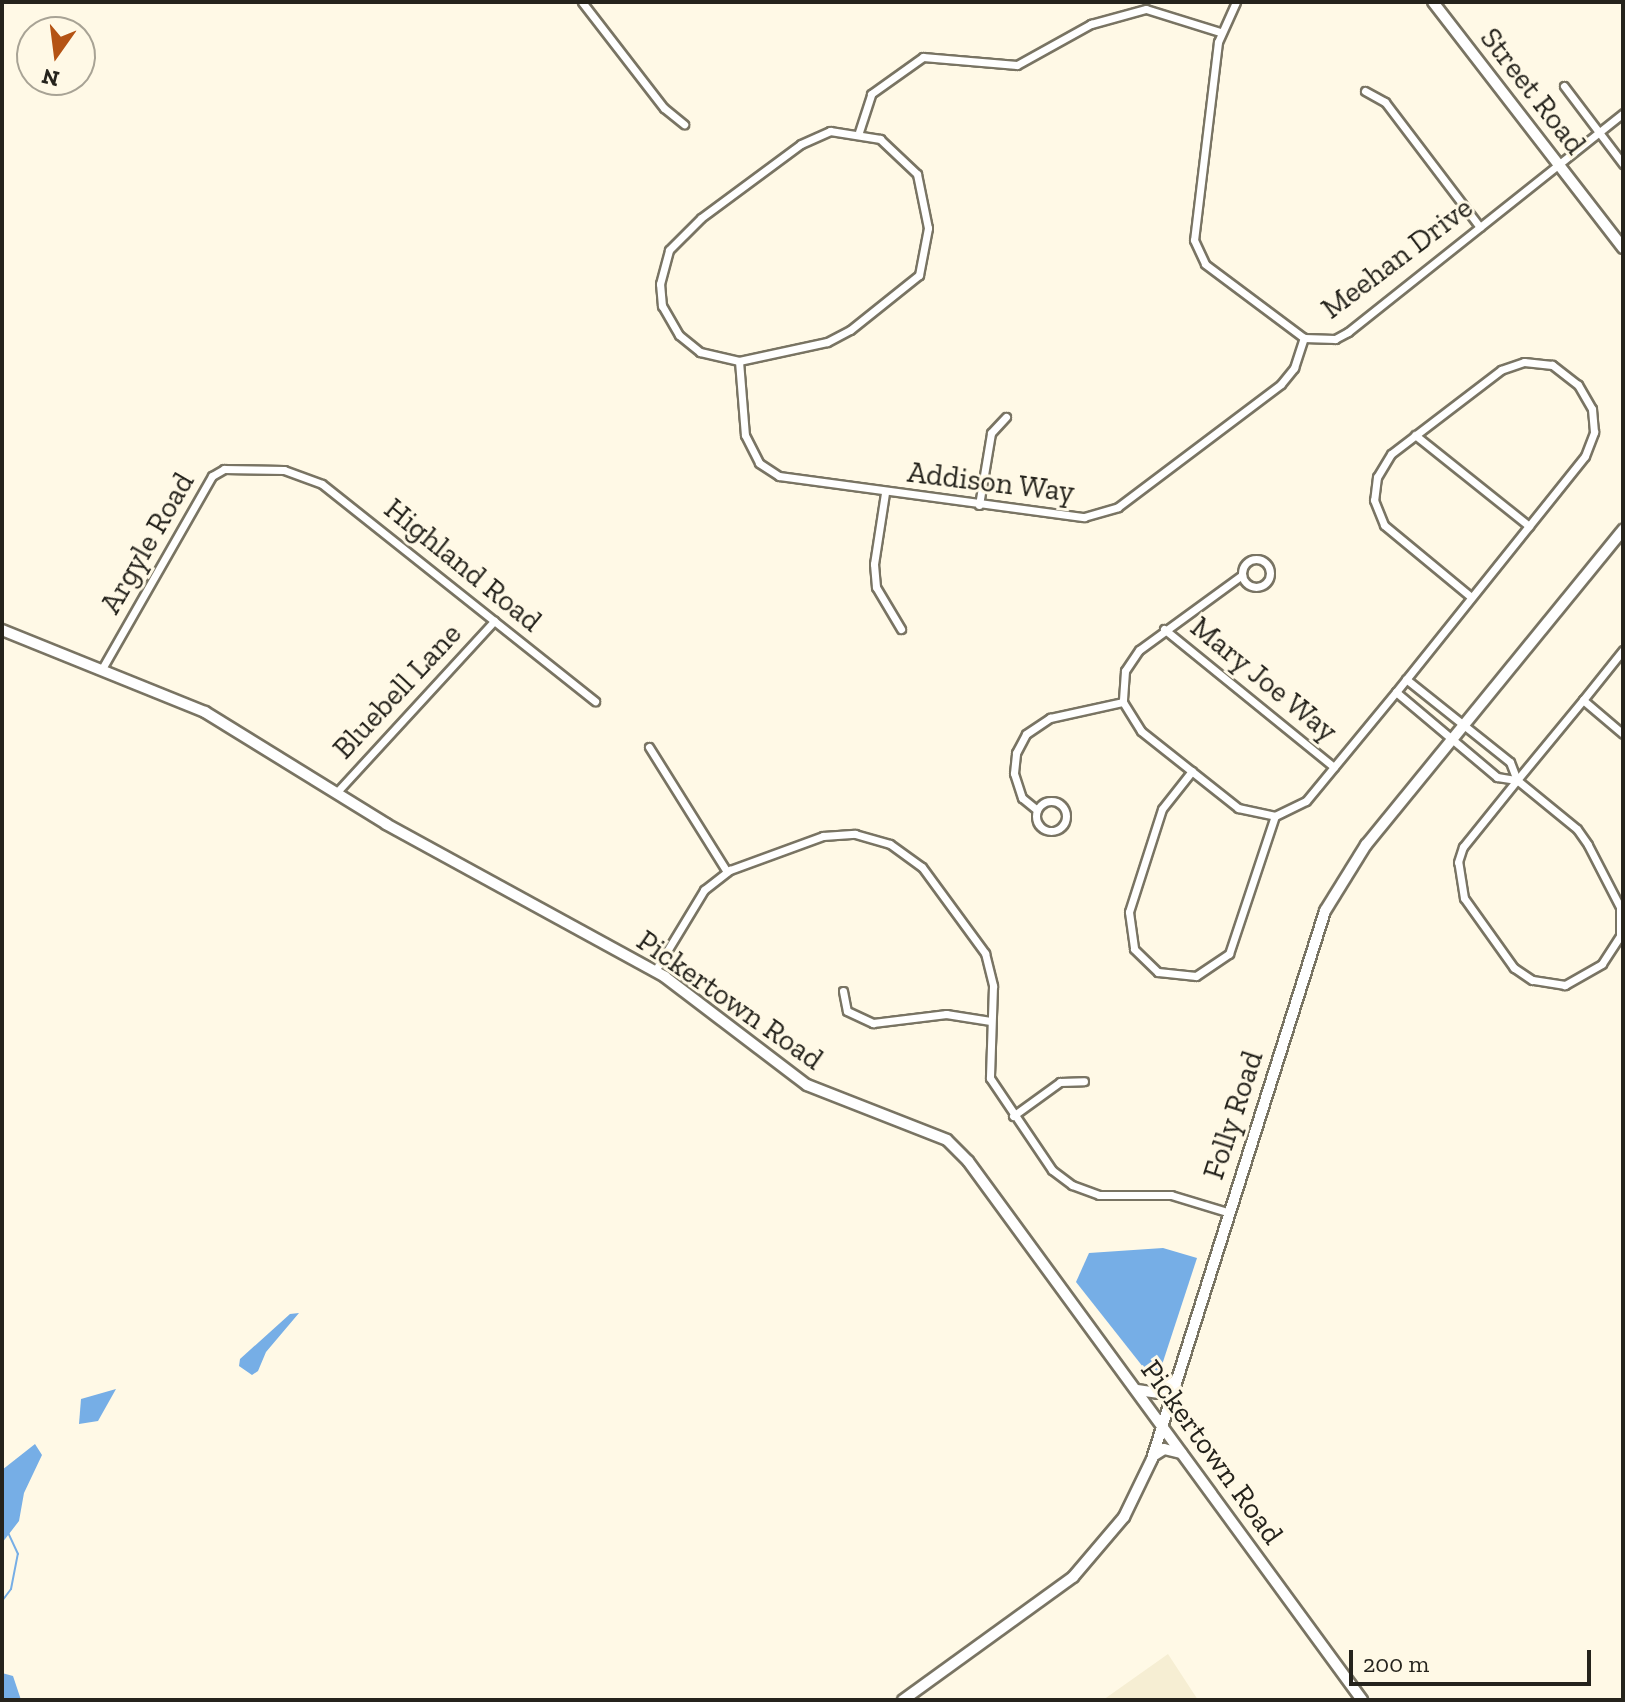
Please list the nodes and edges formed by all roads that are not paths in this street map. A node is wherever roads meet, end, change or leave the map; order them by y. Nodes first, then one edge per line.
1 (582, 2) edge
2 (1236, 2) edge
3 (1433, 2) edge
4 (1220, 32) junction
5 (1564, 86) dead end
6 (1365, 91) dead end
7 (1623, 113) edge
8 (684, 124) dead end
9 (859, 132) junction
10 (1598, 132) junction
11 (1560, 163) junction
12 (1623, 164) edge
13 (1480, 227) junction
14 (1623, 248) edge
15 (1304, 338) junction
16 (739, 361) junction
17 (1006, 417) dead end
18 (1415, 435) junction
19 (297, 472) joint
20 (885, 493) junction
21 (979, 505) junction
22 (1529, 526) junction
23 (1623, 530) edge
24 (1242, 575) dead end
25 (1471, 597) junction
26 (494, 621) junction
27 (901, 629) dead end
28 (1164, 629) junction
29 (2, 630) edge
30 (1623, 650) edge
31 (103, 667) junction
32 (1406, 679) junction
33 (1396, 692) junction
34 (1583, 700) junction
35 (595, 701) dead end
36 (1123, 702) junction
37 (1465, 726) junction
38 (1623, 734) edge
39 (1453, 741) junction
40 (649, 747) dead end
41 (1334, 767) junction
42 (1192, 771) junction
43 (1517, 780) junction
44 (336, 793) junction
45 (1037, 810) junction
46 (1275, 816) junction
47 (727, 872) junction
48 (655, 971) junction
49 (843, 991) dead end
50 (990, 1021) junction
51 (1084, 1081) dead end
52 (1013, 1116) junction
53 (1227, 1212) junction
54 (1176, 1379) junction
55 (1137, 1390) junction
56 (1163, 1425) junction
57 (1182, 1453) junction
58 (1153, 1456) junction
59 (903, 1700) edge
60 (1362, 1700) edge

1 - 8 street
2 - 4 street, Meehan Drive
3 - 11 street, Street Road
4 - 9 street
4 - 15 street, Meehan Drive
5 - 10 street
6 - 13 street
7 - 10 street, Meehan Drive
9 - 16 street
9 - 16 street
10 - 11 street, Meehan Drive
10 - 12 street
11 - 13 street, Meehan Drive
11 - 14 street, Street Road
13 - 15 street, Meehan Drive
15 - 21 street, Addison Way
16 - 20 street, Addison Way
17 - 21 street
18 - 22 street
18 - 22 street
18 - 25 street
19 - 26 street, Highland Road
19 - 31 street, Argyle Road
20 - 21 street, Addison Way
20 - 27 street
22 - 25 street
23 - 37 street, Folly Road
24 - 28 street
25 - 32 street
26 - 35 street, Highland Road
26 - 44 street, Bluebell Lane
28 - 36 street
28 - 41 street, Mary Joe Way
29 - 31 street, Pickertown Road
30 - 34 street
31 - 44 street, Pickertown Road
32 - 33 street
32 - 37 street
33 - 39 street
33 - 41 street
34 - 38 street
34 - 43 street
36 - 42 street
36 - 45 street
37 - 39 street, Folly Road
37 - 43 street
39 - 43 street
39 - 53 street, Folly Road
40 - 47 street
41 - 46 street
42 - 46 street
42 - 46 street
43 - 43 street
44 - 48 street, Pickertown Road
45 - 45 street
47 - 48 street
47 - 50 street
48 - 55 street, Pickertown Road
49 - 50 street
50 - 52 street
51 - 52 street
52 - 53 street
53 - 54 street, Folly Road
54 - 55 street
54 - 56 street, Folly Road
55 - 56 street, Pickertown Road
56 - 57 street, Pickertown Road
56 - 58 street, Folly Road
57 - 58 street
57 - 60 street, Pickertown Road
58 - 59 street, Folly Road

